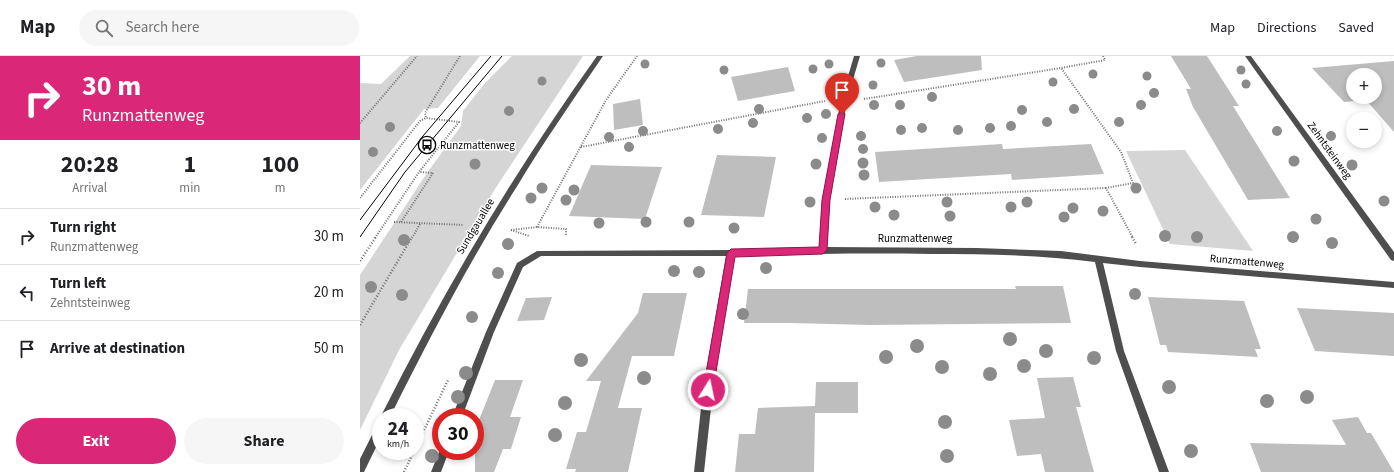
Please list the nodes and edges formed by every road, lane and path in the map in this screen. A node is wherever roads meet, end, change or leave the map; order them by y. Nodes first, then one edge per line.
1 (417, 56) edge
2 (460, 56) edge
3 (600, 56) edge
4 (637, 56) edge
5 (857, 56) edge
6 (1103, 56) edge
7 (1248, 56) edge
8 (1061, 68) junction
9 (844, 100) junction
10 (426, 118) junction
11 (360, 123) edge
12 (581, 147) junction
13 (419, 172) junction
14 (1106, 188) junction
15 (360, 198) edge
16 (826, 200) junction
17 (394, 222) dead end
18 (402, 222) junction
19 (420, 224) junction
20 (464, 225) dead end
21 (537, 227) junction
22 (510, 230) dead end
23 (823, 250) junction
24 (567, 252) junction
25 (731, 253) junction
26 (1394, 258) edge
27 (1098, 259) junction
28 (360, 261) edge
29 (1140, 264) junction
30 (1394, 285) edge
31 (360, 325) edge
32 (389, 408) edge
33 (460, 408) edge
34 (372, 445) edge
35 (410, 460) edge
36 (441, 460) edge
37 (360, 470) edge
38 (404, 472) edge
39 (436, 472) edge
40 (699, 472) edge
41 (1164, 472) edge

1 - 11 path
2 - 10 path
3 - 32 street, Sundgauallee
4 - 12 path
5 - 9 street
6 - 8 path
7 - 26 street, Zehntsteinweg
8 - 9 path
8 - 14 path
9 - 12 path
9 - 16 street
10 - 13 path
10 - 15 path
12 - 21 path
13 - 18 path
13 - 28 path
14 - 16 path
14 - 29 path
16 - 23 street
17 - 18 path
18 - 19 path
19 - 20 path
19 - 31 path
21 - 22 path
21 - 24 path
23 - 25 street, Runzmattenweg
23 - 27 street, Runzmattenweg
24 - 25 street, Runzmattenweg
24 - 33 street, Runzmattenweg
25 - 40 street
27 - 29 street, Runzmattenweg
27 - 41 street
29 - 30 street, Runzmattenweg
34 - 37 street
35 - 38 path
36 - 39 street

